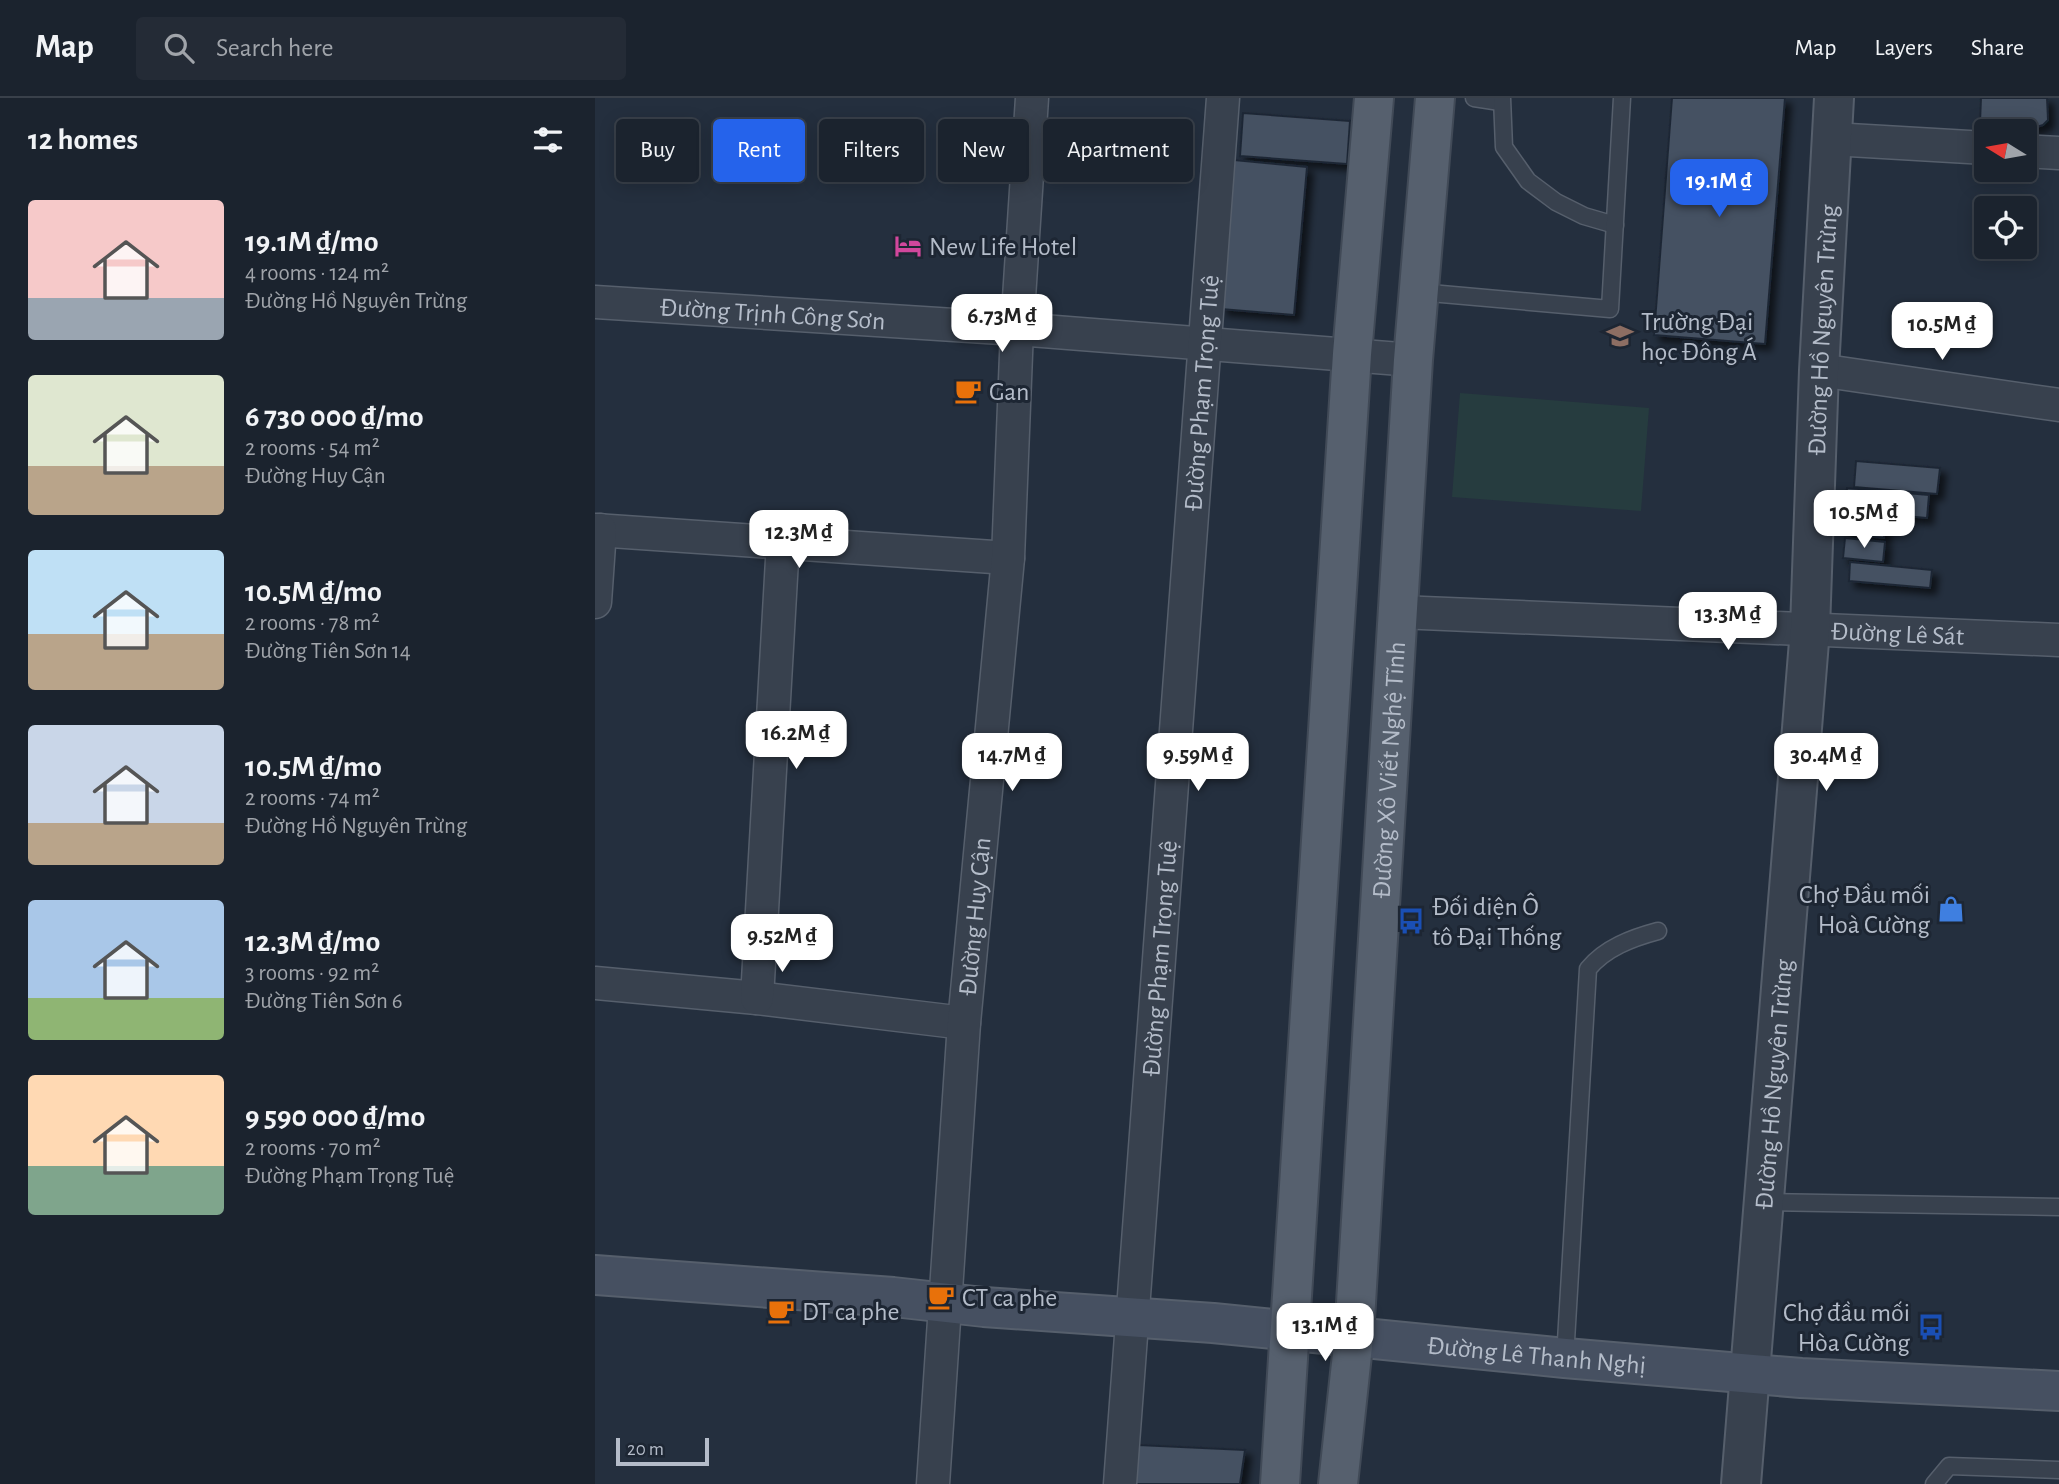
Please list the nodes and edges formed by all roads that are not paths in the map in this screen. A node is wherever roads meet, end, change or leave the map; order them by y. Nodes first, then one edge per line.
1 (1032, 98) edge
2 (1223, 98) edge
3 (1374, 98) edge
4 (1435, 98) edge
5 (1474, 98) edge
6 (1622, 98) edge
7 (1834, 98) edge
8 (1501, 100) edge
9 (1832, 139) junction
10 (1974, 147) edge
11 (2037, 152) edge
12 (2059, 153) edge
13 (1615, 225) junction
14 (1419, 292) junction
15 (595, 302) edge
16 (1017, 328) junction
17 (1205, 345) junction
18 (1352, 354) junction
19 (1413, 360) junction
20 (1819, 370) junction
21 (2059, 405) edge
22 (598, 530) edge
23 (783, 542) junction
24 (1008, 558) junction
25 (595, 602) edge
26 (1399, 612) junction
27 (1810, 629) junction
28 (2059, 640) edge
29 (1658, 931) dead end
30 (595, 983) edge
31 (757, 998) junction
32 (964, 1023) junction
33 (1762, 1202) junction
34 (2059, 1207) edge
35 (595, 1275) edge
36 (946, 1303) junction
37 (1133, 1319) junction
38 (1290, 1330) junction
39 (1354, 1336) junction
40 (1565, 1358) junction
41 (1749, 1374) junction
42 (2059, 1391) edge
43 (2059, 1470) edge
44 (933, 1484) edge
45 (1120, 1484) edge
46 (1280, 1484) edge
47 (1338, 1484) edge
48 (1741, 1484) edge
49 (1934, 1484) edge

1 - 16 street, Đường Huy Cận
2 - 17 street, Đường Phạm Trọng Tuệ
3 - 18 main road
4 - 14 main road, Đường Xô Viết Nghệ Tĩnh
5 - 8 lane
6 - 13 lane
7 - 9 street, Đường Hồ Nguyên Trừng
8 - 13 lane
9 - 10 street
9 - 20 street, Đường Hồ Nguyên Trừng
11 - 12 street
13 - 14 lane
14 - 19 main road, Đường Xô Viết Nghệ Tĩnh
15 - 16 street, Đường Trịnh Công Sơn
16 - 17 street, Đường Trịnh Công Sơn
16 - 24 street, Đường Huy Cận
17 - 18 street, Đường Trịnh Công Sơn
17 - 37 street, Đường Phạm Trọng Tuệ
18 - 19 street, Đường Trịnh Công Sơn
18 - 38 main road
19 - 26 main road, Đường Xô Viết Nghệ Tĩnh
20 - 21 street
20 - 27 street, Đường Hồ Nguyên Trừng
22 - 23 street
22 - 25 street
23 - 24 street
23 - 31 street
24 - 32 street, Đường Huy Cận
26 - 27 street, Đường Lê Sát
26 - 39 main road, Đường Xô Viết Nghệ Tĩnh
27 - 28 street, Đường Lê Sát
27 - 33 street, Đường Hồ Nguyên Trừng
29 - 40 lane
30 - 31 street
31 - 32 street
32 - 36 street, Đường Huy Cận
33 - 34 lane
33 - 41 street, Đường Hồ Nguyên Trừng
35 - 36 main road, Đường Lê Thanh Nghị
36 - 37 main road, Đường Lê Thanh Nghị
36 - 44 street, Đường Huy Cận
37 - 38 main road, Đường Lê Thanh Nghị
37 - 45 street, Đường Phạm Trọng Tuệ
38 - 39 main road, Đường Lê Thanh Nghị
38 - 46 main road
39 - 40 main road, Đường Lê Thanh Nghị
39 - 47 main road, Đường Xô Viết Nghệ Tĩnh
40 - 41 main road, Đường Lê Thanh Nghị
41 - 42 main road, Đường Lê Thanh Nghị
41 - 48 street, Đường Hồ Nguyên Trừng
43 - 49 lane

